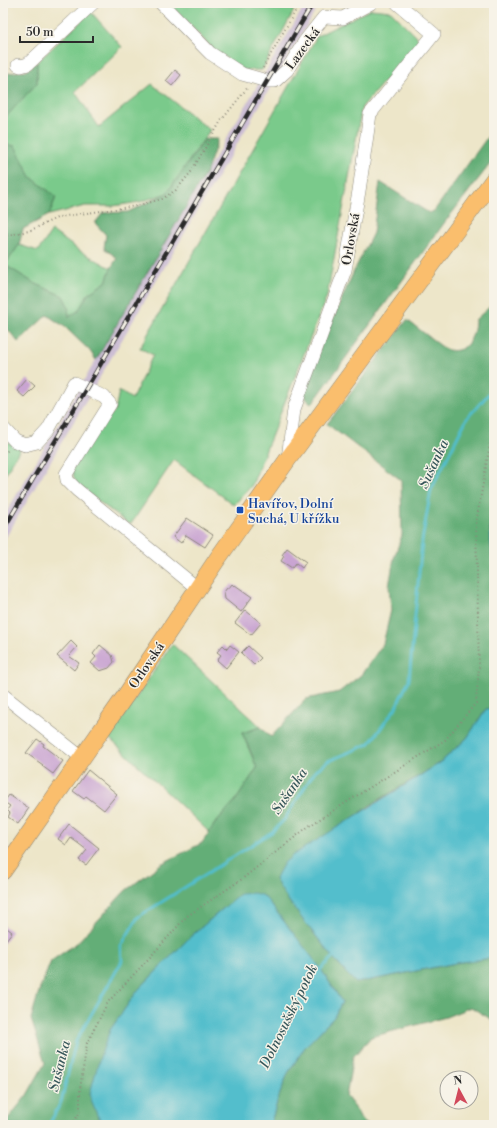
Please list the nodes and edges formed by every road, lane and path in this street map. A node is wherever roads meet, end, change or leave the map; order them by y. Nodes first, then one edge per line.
1 (93, 3) edge
2 (161, 3) edge
3 (300, 3) edge
4 (371, 3) edge
5 (397, 3) edge
6 (18, 65) dead end
7 (256, 77) junction
8 (494, 178) edge
9 (3, 236) edge
10 (3, 428) edge
11 (494, 436) edge
12 (288, 459) junction
13 (197, 588) junction
14 (3, 695) edge
15 (81, 757) junction
16 (3, 871) edge
17 (72, 1125) edge

1 - 6 street
2 - 7 street, Lazecká
3 - 7 path
4 - 7 street, Lazecká
5 - 12 street, Orlovská
7 - 9 path
8 - 12 main road, Orlovská
10 - 13 street
11 - 17 path
12 - 13 main road, Orlovská
13 - 15 main road, Orlovská
14 - 15 street
15 - 16 main road, Orlovská

